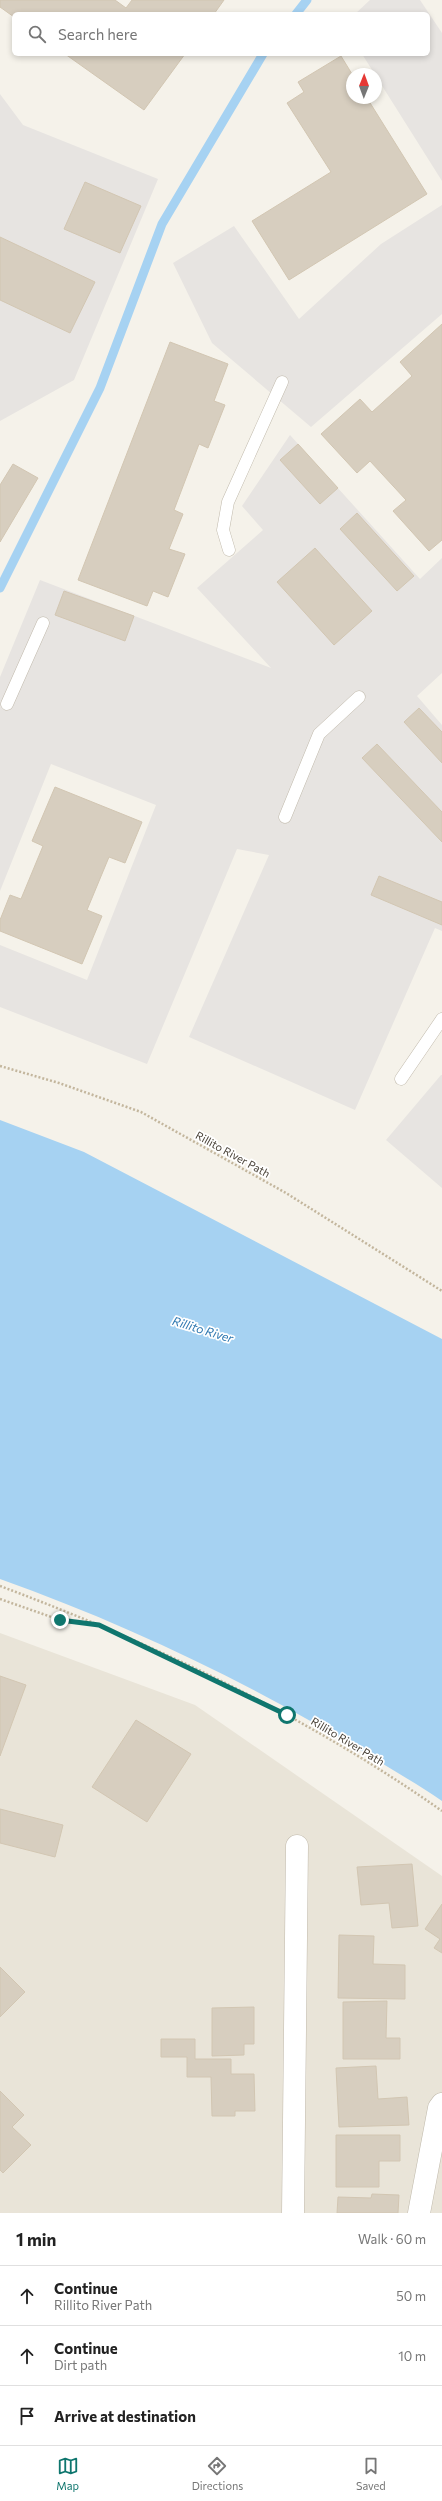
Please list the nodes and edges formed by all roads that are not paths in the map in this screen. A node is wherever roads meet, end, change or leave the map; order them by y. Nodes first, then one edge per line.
1 (282, 382) dead end
2 (229, 550) dead end
3 (43, 624) dead end
4 (359, 697) dead end
5 (7, 704) dead end
6 (285, 817) dead end
7 (442, 1020) edge
8 (401, 1079) dead end
9 (297, 1846) dead end
10 (442, 2104) edge
11 (293, 2213) edge
12 (419, 2213) edge

1 - 2 lane
3 - 5 lane
4 - 6 lane
7 - 8 lane
9 - 11 street
10 - 12 street

